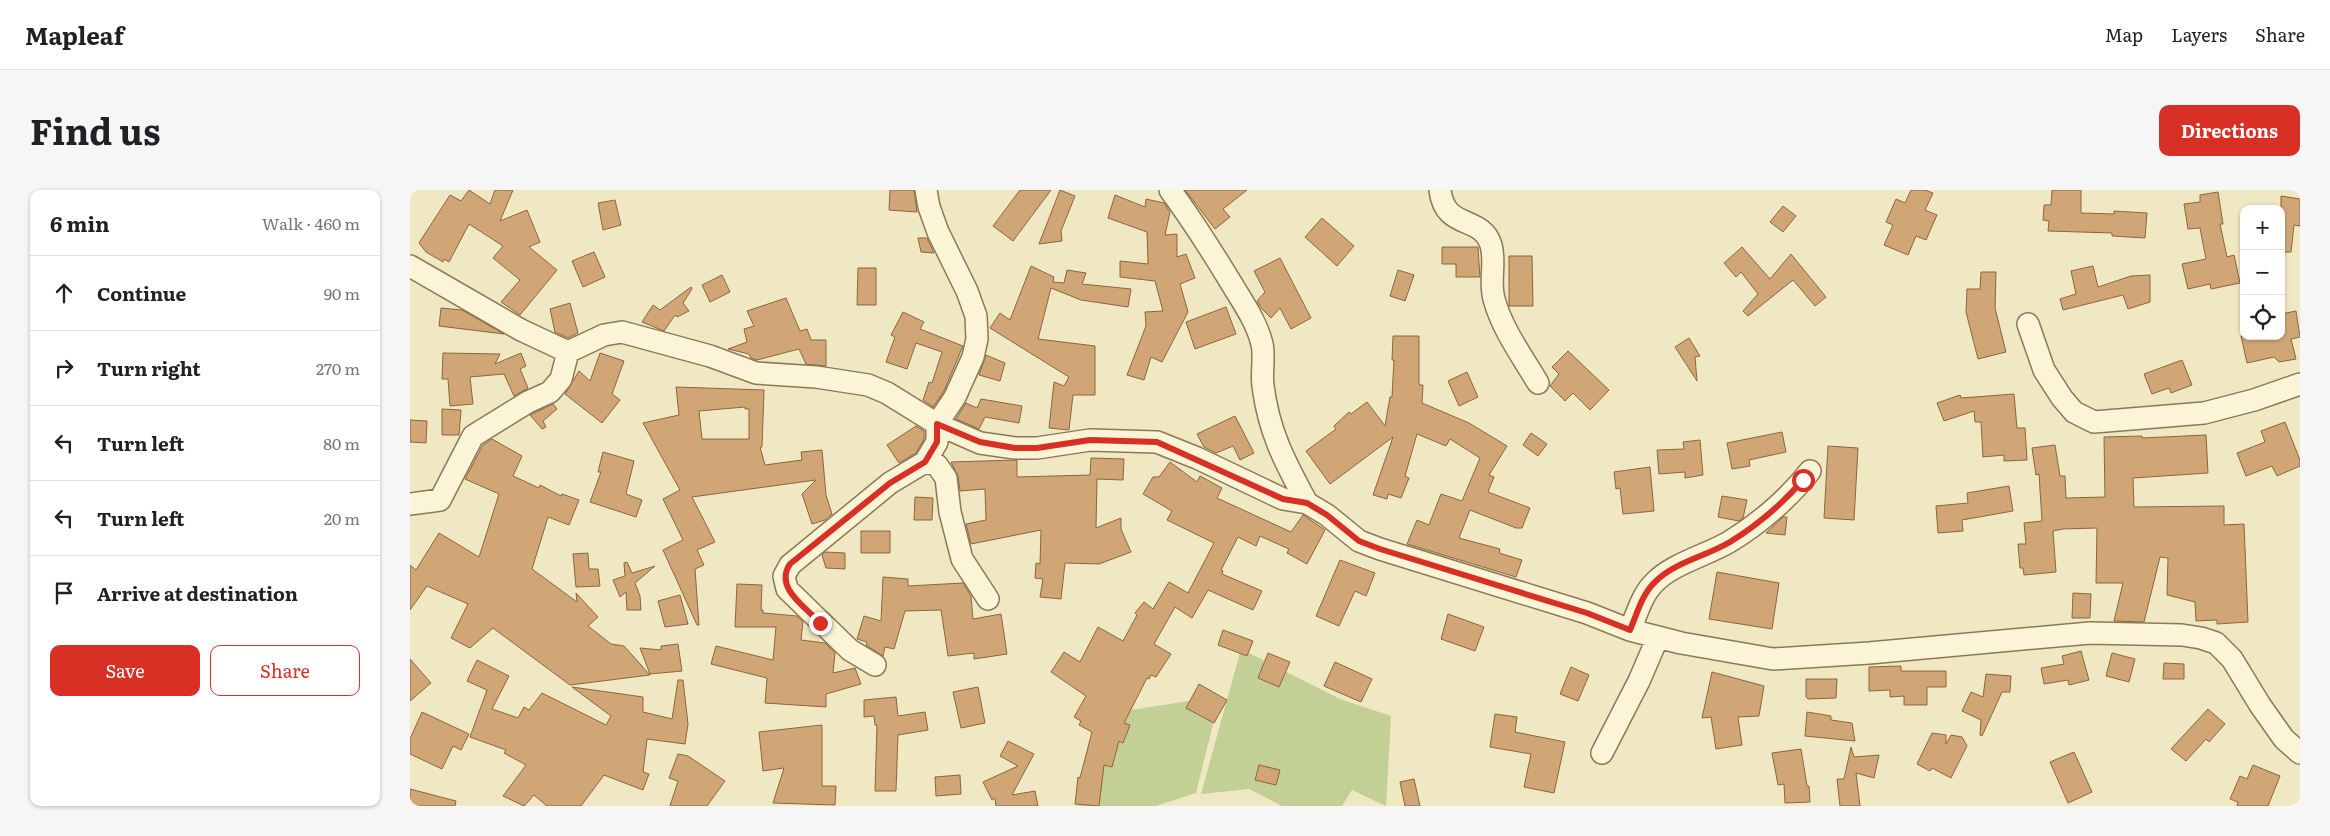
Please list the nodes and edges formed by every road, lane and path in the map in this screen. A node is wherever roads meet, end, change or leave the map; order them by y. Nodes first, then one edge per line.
1 (926, 190) edge
2 (1170, 190) edge
3 (1440, 190) edge
4 (410, 266) edge
5 (2028, 324) dead end
6 (568, 352) junction
7 (1538, 383) dead end
8 (2300, 384) edge
9 (937, 424) junction
10 (925, 462) junction
11 (1810, 471) dead end
12 (1307, 503) junction
13 (410, 504) edge
14 (988, 599) dead end
15 (1630, 630) junction
16 (1658, 637) junction
17 (875, 665) dead end
18 (1602, 752) dead end
19 (2300, 753) edge

1 - 9 street
2 - 12 street
3 - 7 street
4 - 6 street
5 - 8 street
6 - 9 street
6 - 13 street
9 - 10 street
9 - 12 street
10 - 14 street
10 - 17 street
11 - 15 street
12 - 15 street
15 - 16 street
16 - 18 street
16 - 19 street

